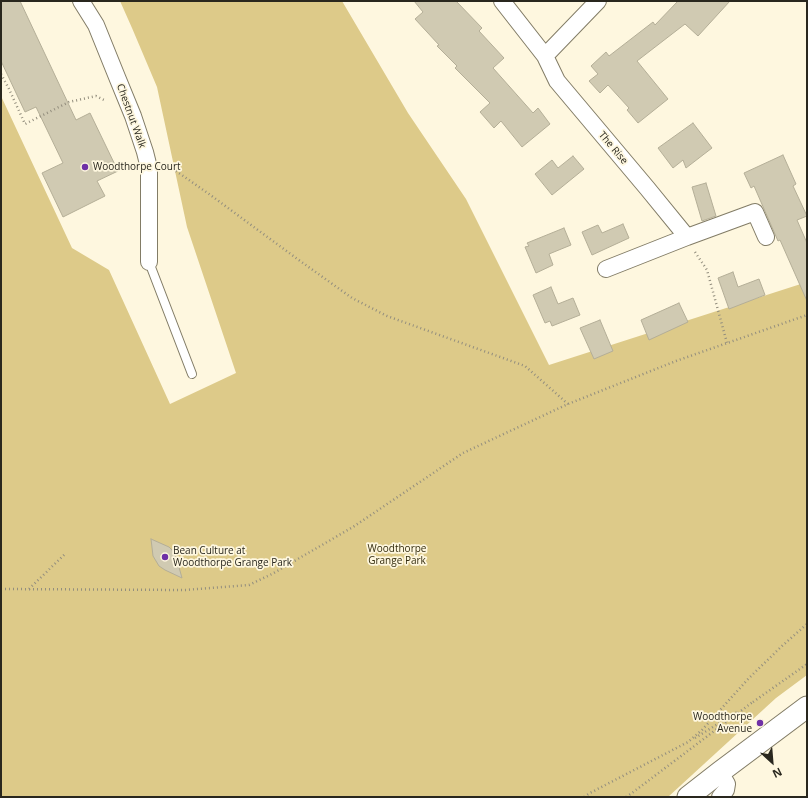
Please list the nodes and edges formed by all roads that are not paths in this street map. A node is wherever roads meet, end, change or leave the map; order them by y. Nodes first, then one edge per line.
1 (81, 1) edge
2 (502, 1) edge
3 (598, 1) edge
4 (545, 56) junction
5 (687, 237) junction
6 (766, 237) dead end
7 (149, 262) joint
8 (606, 269) dead end
9 (192, 374) dead end
10 (807, 707) edge
11 (720, 772) junction
12 (688, 797) edge
13 (720, 797) edge

1 - 7 street, Chestnut Walk
2 - 4 street, The Rise
3 - 4 street
4 - 5 street, The Rise
5 - 6 street
5 - 8 street
7 - 9 lane
10 - 11 street
11 - 12 street
11 - 13 street

